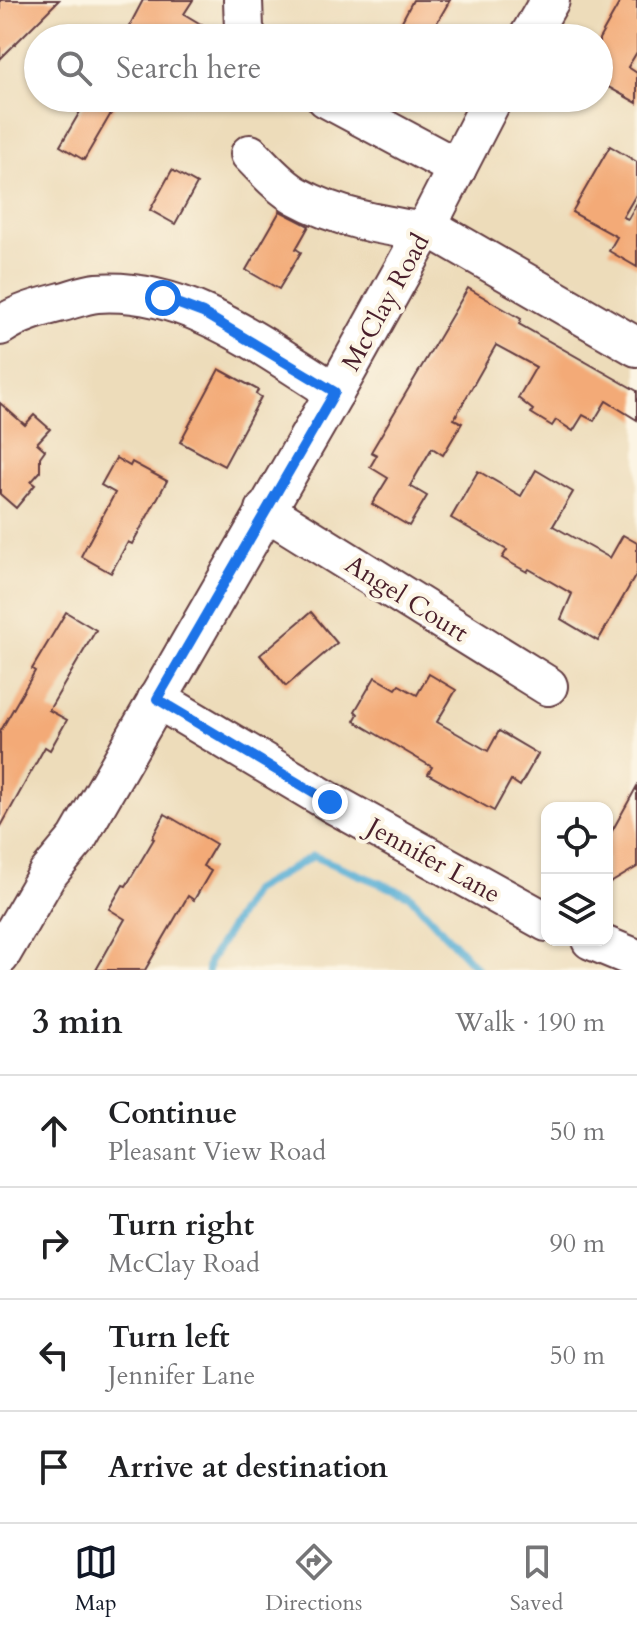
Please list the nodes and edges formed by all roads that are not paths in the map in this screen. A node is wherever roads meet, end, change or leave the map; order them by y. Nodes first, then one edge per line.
1 (243, 0) edge
2 (550, 0) edge
3 (244, 24) edge
4 (536, 24) edge
5 (352, 112) edge
6 (486, 112) edge
7 (250, 154) dead end
8 (457, 168) junction
9 (426, 229) junction
10 (0, 326) edge
11 (637, 347) edge
12 (335, 392) junction
13 (265, 510) junction
14 (548, 686) dead end
15 (157, 699) junction
16 (541, 919) edge
17 (606, 946) edge
18 (0, 956) edge
19 (637, 959) edge

1 - 3 street
2 - 4 street
5 - 8 street
6 - 8 street, McClay Road
7 - 9 street
8 - 9 street, McClay Road
9 - 11 street
9 - 12 street, McClay Road
10 - 12 street
12 - 13 street, McClay Road
13 - 14 street, Angel Court
13 - 15 street, McClay Road
15 - 16 street, Jennifer Lane
15 - 18 street, McClay Road
17 - 19 street

